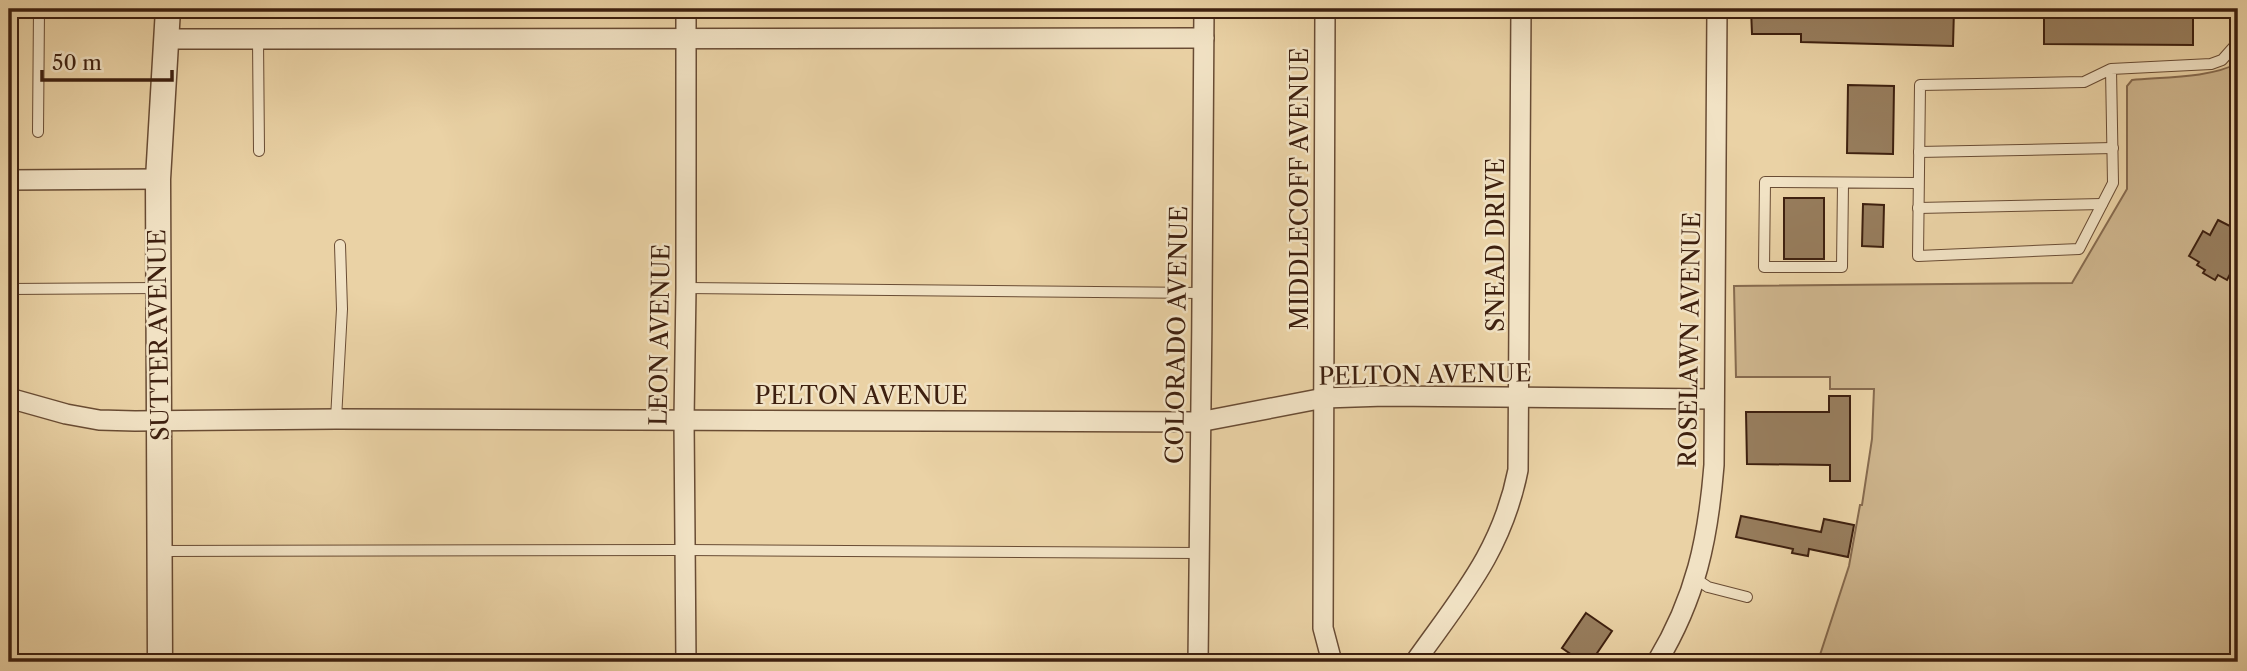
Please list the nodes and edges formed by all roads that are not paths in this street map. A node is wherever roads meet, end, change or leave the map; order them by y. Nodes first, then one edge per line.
1 (39, 9) edge
2 (167, 9) edge
3 (686, 9) edge
4 (1204, 9) edge
5 (1325, 9) edge
6 (1521, 9) edge
7 (1717, 9) edge
8 (686, 38) junction
9 (1204, 38) junction
10 (167, 39) junction
11 (258, 39) junction
12 (2238, 42) edge
13 (2111, 69) junction
14 (38, 132) dead end
15 (2113, 148) junction
16 (259, 151) dead end
17 (1919, 152) junction
18 (158, 179) junction
19 (9, 180) edge
20 (1843, 183) junction
21 (1918, 183) junction
22 (2102, 204) junction
23 (1918, 208) junction
24 (340, 245) dead end
25 (158, 288) junction
26 (686, 288) junction
27 (9, 289) edge
28 (1203, 293) junction
29 (1520, 397) junction
30 (9, 398) edge
31 (1324, 398) junction
32 (1714, 399) junction
33 (337, 419) junction
34 (161, 420) junction
35 (684, 420) junction
36 (1199, 422) junction
37 (686, 550) junction
38 (161, 551) junction
39 (1199, 552) junction
40 (1696, 579) junction
41 (1747, 597) dead end
42 (160, 662) edge
43 (686, 662) edge
44 (1198, 662) edge
45 (1332, 662) edge
46 (1415, 662) edge
47 (1657, 662) edge

1 - 14 lane
2 - 10 street, SUTTER AVENUE
3 - 8 street, LEON AVENUE
4 - 9 street, COLORADO AVENUE
5 - 31 street, MIDDLECOFF AVENUE
6 - 29 street, SNEAD DRIVE
7 - 32 street, ROSELAWN AVENUE
8 - 9 street
8 - 11 street
8 - 26 street, LEON AVENUE
9 - 28 street, COLORADO AVENUE
10 - 11 street
10 - 18 street, SUTTER AVENUE
11 - 16 lane
12 - 13 lane
13 - 15 lane
13 - 17 lane
15 - 17 lane
15 - 22 lane
17 - 21 lane
18 - 19 street
18 - 25 street, SUTTER AVENUE
20 - 20 lane
20 - 21 lane
21 - 23 lane
22 - 23 lane
22 - 23 lane
24 - 33 lane
25 - 27 lane
25 - 34 street, SUTTER AVENUE
26 - 28 lane
26 - 35 street, LEON AVENUE
28 - 36 street, COLORADO AVENUE
29 - 31 street, PELTON AVENUE
29 - 32 street, PELTON AVENUE
29 - 46 street, SNEAD DRIVE
30 - 34 street, PELTON AVENUE
31 - 36 street, PELTON AVENUE
31 - 45 street, MIDDLECOFF AVENUE
32 - 40 street, ROSELAWN AVENUE
33 - 34 street, PELTON AVENUE
33 - 35 street, PELTON AVENUE
34 - 38 street, SUTTER AVENUE
35 - 36 street, PELTON AVENUE
35 - 37 street, LEON AVENUE
36 - 39 street, COLORADO AVENUE
37 - 38 lane
37 - 39 lane
37 - 43 street, LEON AVENUE
38 - 42 street, SUTTER AVENUE
39 - 44 street, COLORADO AVENUE
40 - 41 lane
40 - 47 street, ROSELAWN AVENUE

